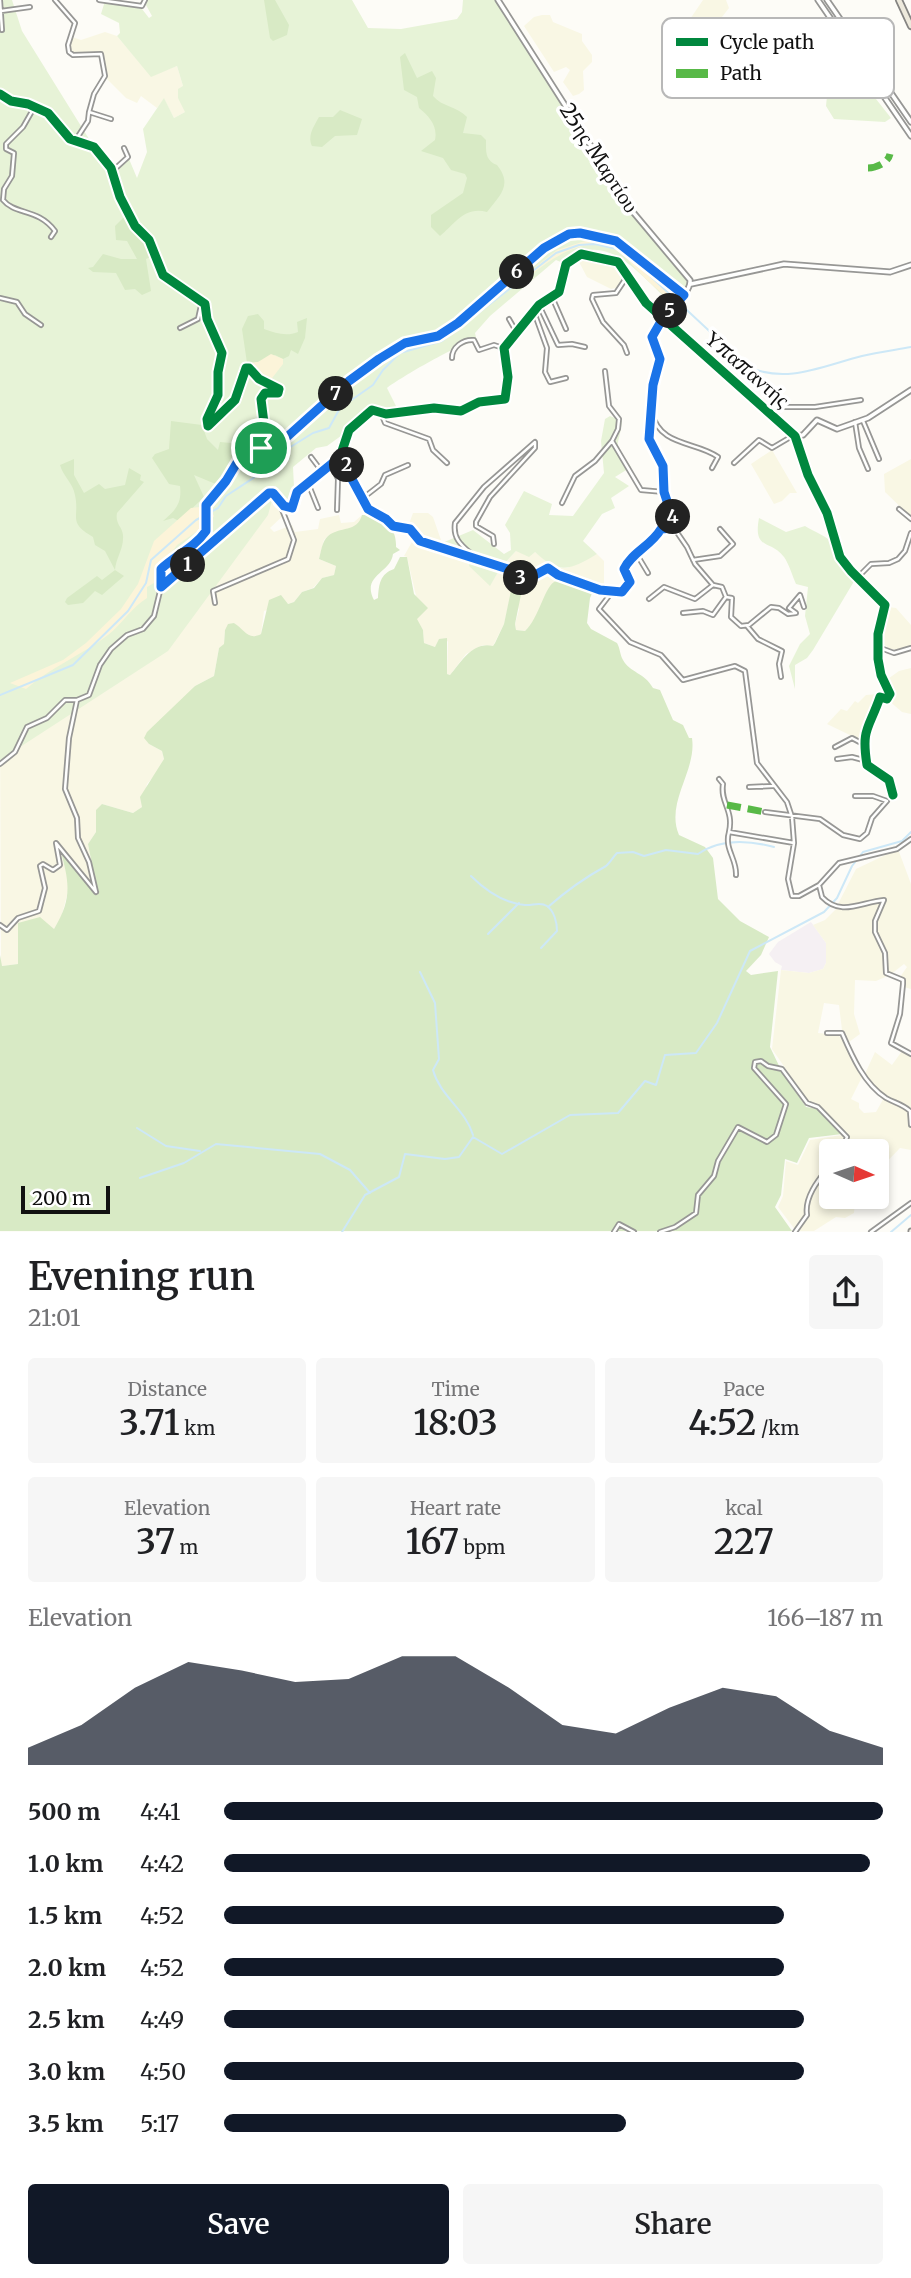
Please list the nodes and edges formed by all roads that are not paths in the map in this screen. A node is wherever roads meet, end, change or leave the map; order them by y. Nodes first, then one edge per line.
1 (0, 0) edge
2 (55, 0) edge
3 (99, 0) edge
4 (145, 0) edge
5 (498, 0) edge
6 (818, 0) edge
7 (827, 0) edge
8 (899, 0) edge
9 (30, 7) dead end
10 (908, 10) edge
11 (1, 11) edge
12 (830, 18) edge
13 (839, 18) edge
14 (911, 26) edge
15 (2, 30) edge
16 (0, 94) edge
17 (894, 97) edge
18 (885, 98) edge
19 (35, 106) junction
20 (89, 112) junction
21 (111, 119) dead end
22 (911, 122) edge
23 (911, 136) edge
24 (75, 141) junction
25 (124, 148) dead end
26 (111, 167) junction
27 (51, 237) dead end
28 (911, 265) edge
29 (628, 275) junction
30 (691, 284) junction
31 (683, 296) junction
32 (552, 297) junction
33 (0, 298) edge
34 (202, 301) junction
35 (539, 305) junction
36 (534, 312) junction
37 (663, 318) junction
38 (509, 319) dead end
39 (41, 325) dead end
40 (180, 328) dead end
41 (566, 329) dead end
42 (517, 333) junction
43 (585, 347) dead end
44 (504, 348) junction
45 (627, 354) dead end
46 (452, 359) dead end
47 (605, 371) dead end
48 (566, 378) dead end
49 (911, 390) edge
50 (862, 400) dead end
51 (763, 407) junction
52 (650, 410) junction
53 (381, 413) junction
54 (863, 420) junction
55 (855, 422) junction
56 (795, 436) junction
57 (612, 441) junction
58 (261, 448) junction
59 (311, 457) dead end
60 (340, 457) junction
61 (879, 460) dead end
62 (447, 463) dead end
63 (734, 463) dead end
64 (408, 465) dead end
65 (331, 466) junction
66 (712, 468) dead end
67 (868, 469) dead end
68 (308, 483) junction
69 (664, 492) junction
70 (363, 498) junction
71 (279, 502) junction
72 (562, 503) dead end
73 (318, 508) dead end
74 (900, 509) dead end
75 (337, 510) dead end
76 (911, 519) edge
77 (674, 528) junction
78 (720, 529) dead end
79 (911, 533) edge
80 (909, 540) edge
81 (494, 544) dead end
82 (636, 553) junction
83 (693, 560) junction
84 (480, 561) junction
85 (649, 573) dead end
86 (858, 578) junction
87 (713, 585) junction
88 (161, 587) junction
89 (612, 592) junction
90 (726, 597) junction
91 (649, 600) dead end
92 (215, 603) dead end
93 (804, 607) dead end
94 (683, 613) dead end
95 (747, 626) junction
96 (878, 647) junction
97 (911, 648) edge
98 (781, 677) dead end
99 (77, 700) junction
100 (865, 745) junction
101 (835, 747) dead end
102 (837, 759) dead end
103 (867, 761) junction
104 (0, 764) edge
105 (719, 779) dead end
106 (774, 786) junction
107 (749, 787) dead end
108 (893, 795) dead end
109 (855, 796) dead end
110 (765, 813) dead end
111 (792, 817) junction
112 (729, 832) junction
113 (911, 839) edge
114 (794, 842) junction
115 (736, 875) dead end
116 (819, 886) junction
117 (0, 925) edge
118 (827, 1033) dead end
119 (911, 1054) edge
120 (911, 1125) edge
121 (846, 1139) edge
122 (819, 1180) edge
123 (911, 1203) edge
124 (614, 1231) edge
125 (634, 1231) edge
126 (660, 1231) edge
127 (795, 1231) edge
128 (871, 1231) edge

1 - 11 street
2 - 20 street
3 - 4 street
5 - 30 street, 25ης Μαρτίου
6 - 12 street
7 - 13 street
8 - 10 main road
9 - 11 street
10 - 14 main road
11 - 15 street
16 - 19 street
17 - 22 street
18 - 23 street
19 - 24 street
19 - 27 street
20 - 21 street
20 - 24 street
24 - 26 street
25 - 26 street
26 - 34 street
28 - 30 street
29 - 32 street, Υπαπαντής
29 - 37 street, Υπαπαντής
29 - 45 street
30 - 31 street
31 - 37 street
31 - 58 street
32 - 35 street
32 - 41 street
33 - 39 street
34 - 40 street
34 - 58 street
35 - 36 street
35 - 43 street
36 - 42 street
36 - 48 street
37 - 51 street, Υπαπαντής
37 - 52 street
38 - 42 street
42 - 44 street
44 - 46 street
44 - 53 street
47 - 57 street
49 - 54 street, Υπαπαντής
50 - 51 street
51 - 56 street, Υπαπαντής
52 - 66 street
52 - 69 street
53 - 60 street
53 - 62 street
54 - 55 street, Υπαπαντής
54 - 61 street
55 - 56 street, Υπαπαντής
55 - 67 street
56 - 63 street
56 - 86 street
57 - 69 street
57 - 72 street
58 - 88 street
59 - 65 street
60 - 65 street
60 - 70 street
64 - 70 street
65 - 68 street
65 - 75 street
68 - 71 street
68 - 73 street
69 - 77 street
70 - 84 street
71 - 88 street
71 - 92 street
74 - 76 street
77 - 82 street
77 - 83 street
78 - 83 street
79 - 80 street
80 - 86 street
81 - 84 street
82 - 85 street
82 - 89 street
83 - 87 street
84 - 89 street
86 - 96 street
87 - 90 street
87 - 91 street
88 - 99 street
89 - 106 street
90 - 94 street
90 - 95 street
93 - 95 street
95 - 98 street
96 - 97 street
96 - 100 street
99 - 104 street
99 - 117 street
100 - 101 street
100 - 103 street
102 - 103 street
103 - 108 street
105 - 112 street
106 - 107 street
106 - 111 street
109 - 111 street
110 - 111 street
111 - 114 street
112 - 114 street
112 - 115 street
113 - 116 street
114 - 116 street
116 - 119 street
118 - 120 street
121 - 126 street
122 - 127 street
123 - 128 street
124 - 125 street

